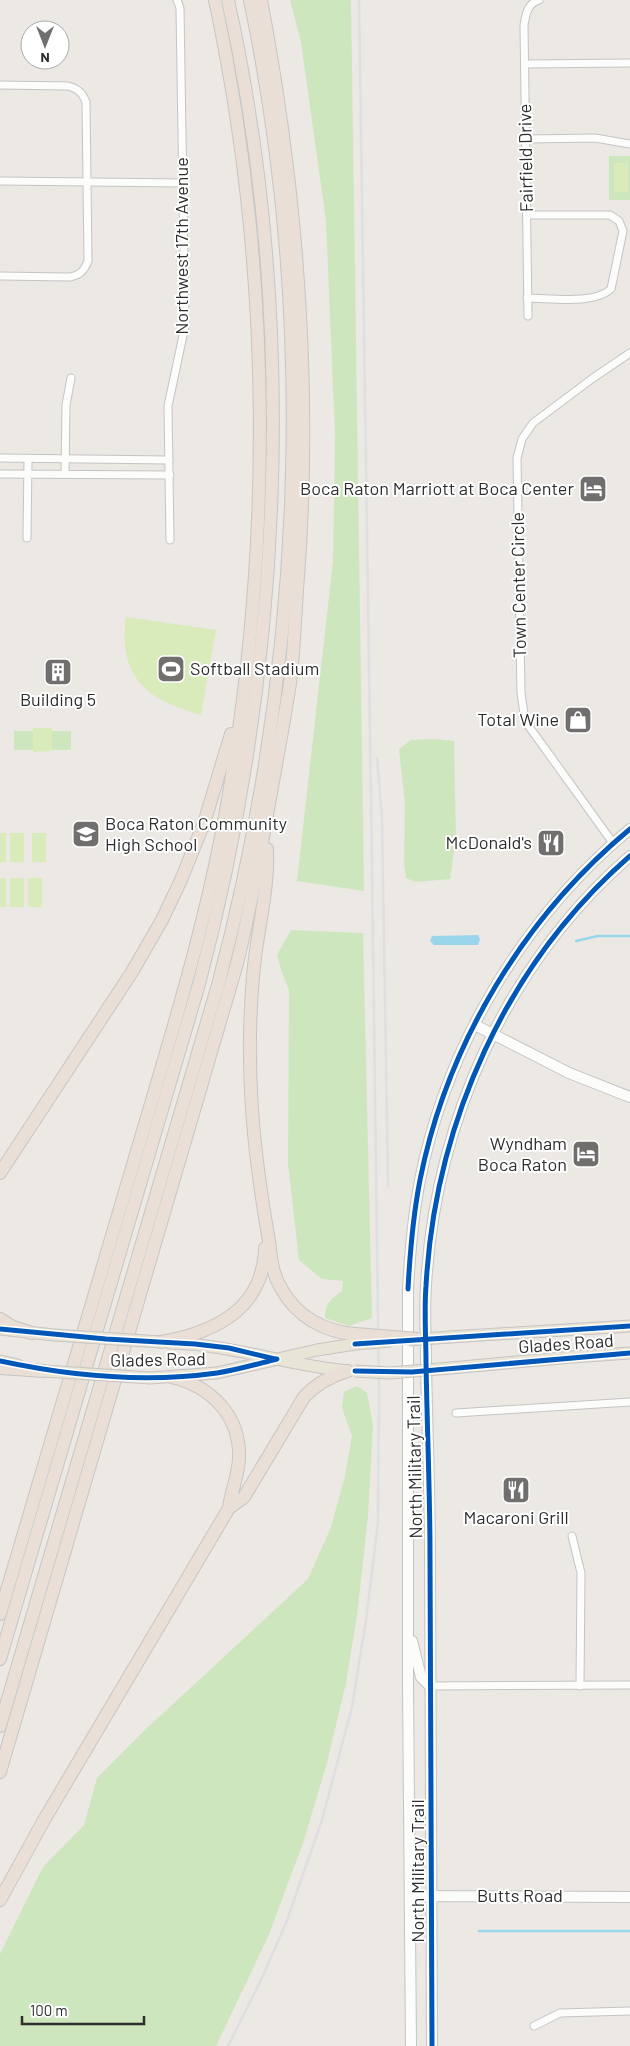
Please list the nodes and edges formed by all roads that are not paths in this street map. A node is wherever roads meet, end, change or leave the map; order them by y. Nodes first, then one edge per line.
1 (177, 0) edge
2 (215, 0) edge
3 (228, 0) edge
4 (250, 0) edge
5 (261, 0) edge
6 (536, 1) edge
7 (525, 64) junction
8 (630, 64) edge
9 (0, 85) edge
10 (526, 139) junction
11 (630, 144) edge
12 (0, 181) edge
13 (88, 182) junction
14 (183, 183) junction
15 (526, 215) junction
16 (0, 276) edge
17 (527, 298) junction
18 (528, 316) dead end
19 (630, 353) edge
20 (71, 378) dead end
21 (0, 458) edge
22 (28, 459) junction
23 (65, 459) junction
24 (169, 460) junction
25 (0, 474) edge
26 (28, 474) junction
27 (65, 474) junction
28 (170, 475) junction
29 (27, 538) dead end
30 (170, 540) dead end
31 (243, 693) junction
32 (266, 820) junction
33 (630, 829) edge
34 (613, 843) junction
35 (630, 856) edge
36 (475, 1025) junction
37 (492, 1034) junction
38 (630, 1097) edge
39 (0, 1173) edge
40 (264, 1220) junction
41 (0, 1319) edge
42 (630, 1326) edge
43 (0, 1329) edge
44 (32, 1333) junction
45 (355, 1339) junction
46 (418, 1339) joint
47 (161, 1342) junction
48 (630, 1353) edge
49 (277, 1359) junction
50 (0, 1361) edge
51 (0, 1368) edge
52 (44, 1371) junction
53 (351, 1371) junction
54 (171, 1377) junction
55 (630, 1402) edge
56 (456, 1413) dead end
57 (229, 1508) junction
58 (572, 1536) dead end
59 (0, 1614) edge
60 (408, 1620) junction
61 (0, 1659) edge
62 (630, 1685) edge
63 (430, 1686) junction
64 (580, 1686) junction
65 (0, 1726) edge
66 (0, 1772) edge
67 (411, 1896) junction
68 (432, 1896) junction
69 (630, 1897) edge
70 (0, 1900) edge
71 (630, 2011) edge
72 (534, 2026) dead end
73 (411, 2046) edge
74 (432, 2046) edge

1 - 14 street, Northwest 17th Avenue
2 - 31 highway
3 - 61 highway
4 - 65 highway
5 - 32 highway
6 - 7 street, Fairfield Drive
7 - 8 street
7 - 10 street, Fairfield Drive
9 - 13 street
10 - 11 street
10 - 15 street, Fairfield Drive
12 - 13 street
13 - 14 street
13 - 16 street
14 - 24 street, Northwest 17th Avenue
15 - 17 street, Fairfield Drive
15 - 17 street
17 - 18 street, Fairfield Drive
19 - 34 street, Town Center Circle
20 - 23 street
21 - 22 street
22 - 23 street
22 - 26 street
23 - 24 street
23 - 27 street
24 - 28 street, Northwest 17th Avenue
25 - 26 street
26 - 27 street
26 - 29 street
27 - 28 street
28 - 30 street, Northwest 17th Avenue
31 - 39 highway
31 - 59 highway
32 - 40 highway
32 - 66 highway
33 - 34 main road, North Military Trail
34 - 36 main road, North Military Trail
35 - 37 main road, North Military Trail
36 - 37 main road
36 - 60 main road, North Military Trail
37 - 38 main road
37 - 63 main road, North Military Trail
40 - 45 highway
40 - 47 highway
41 - 44 highway
42 - 46 main road, Glades Road, bridge
43 - 44 main road, Glades Road
44 - 47 main road, Glades Road, bridge
45 - 46 highway, bridge
45 - 49 main road, Glades Road
47 - 49 main road, Glades Road
48 - 53 main road, Glades Road, bridge
49 - 53 main road, Glades Road
49 - 54 main road, Glades Road
50 - 52 main road, Glades Road
51 - 52 highway
52 - 54 main road, Glades Road, bridge
53 - 57 highway
54 - 57 highway
55 - 56 street
57 - 70 highway
58 - 64 street
60 - 63 main road
60 - 67 main road, North Military Trail
62 - 64 street
63 - 64 street
63 - 68 main road, North Military Trail
67 - 68 main road, Butts Road
67 - 73 main road, North Military Trail
68 - 69 main road, Butts Road
68 - 74 main road, North Military Trail
71 - 72 street

